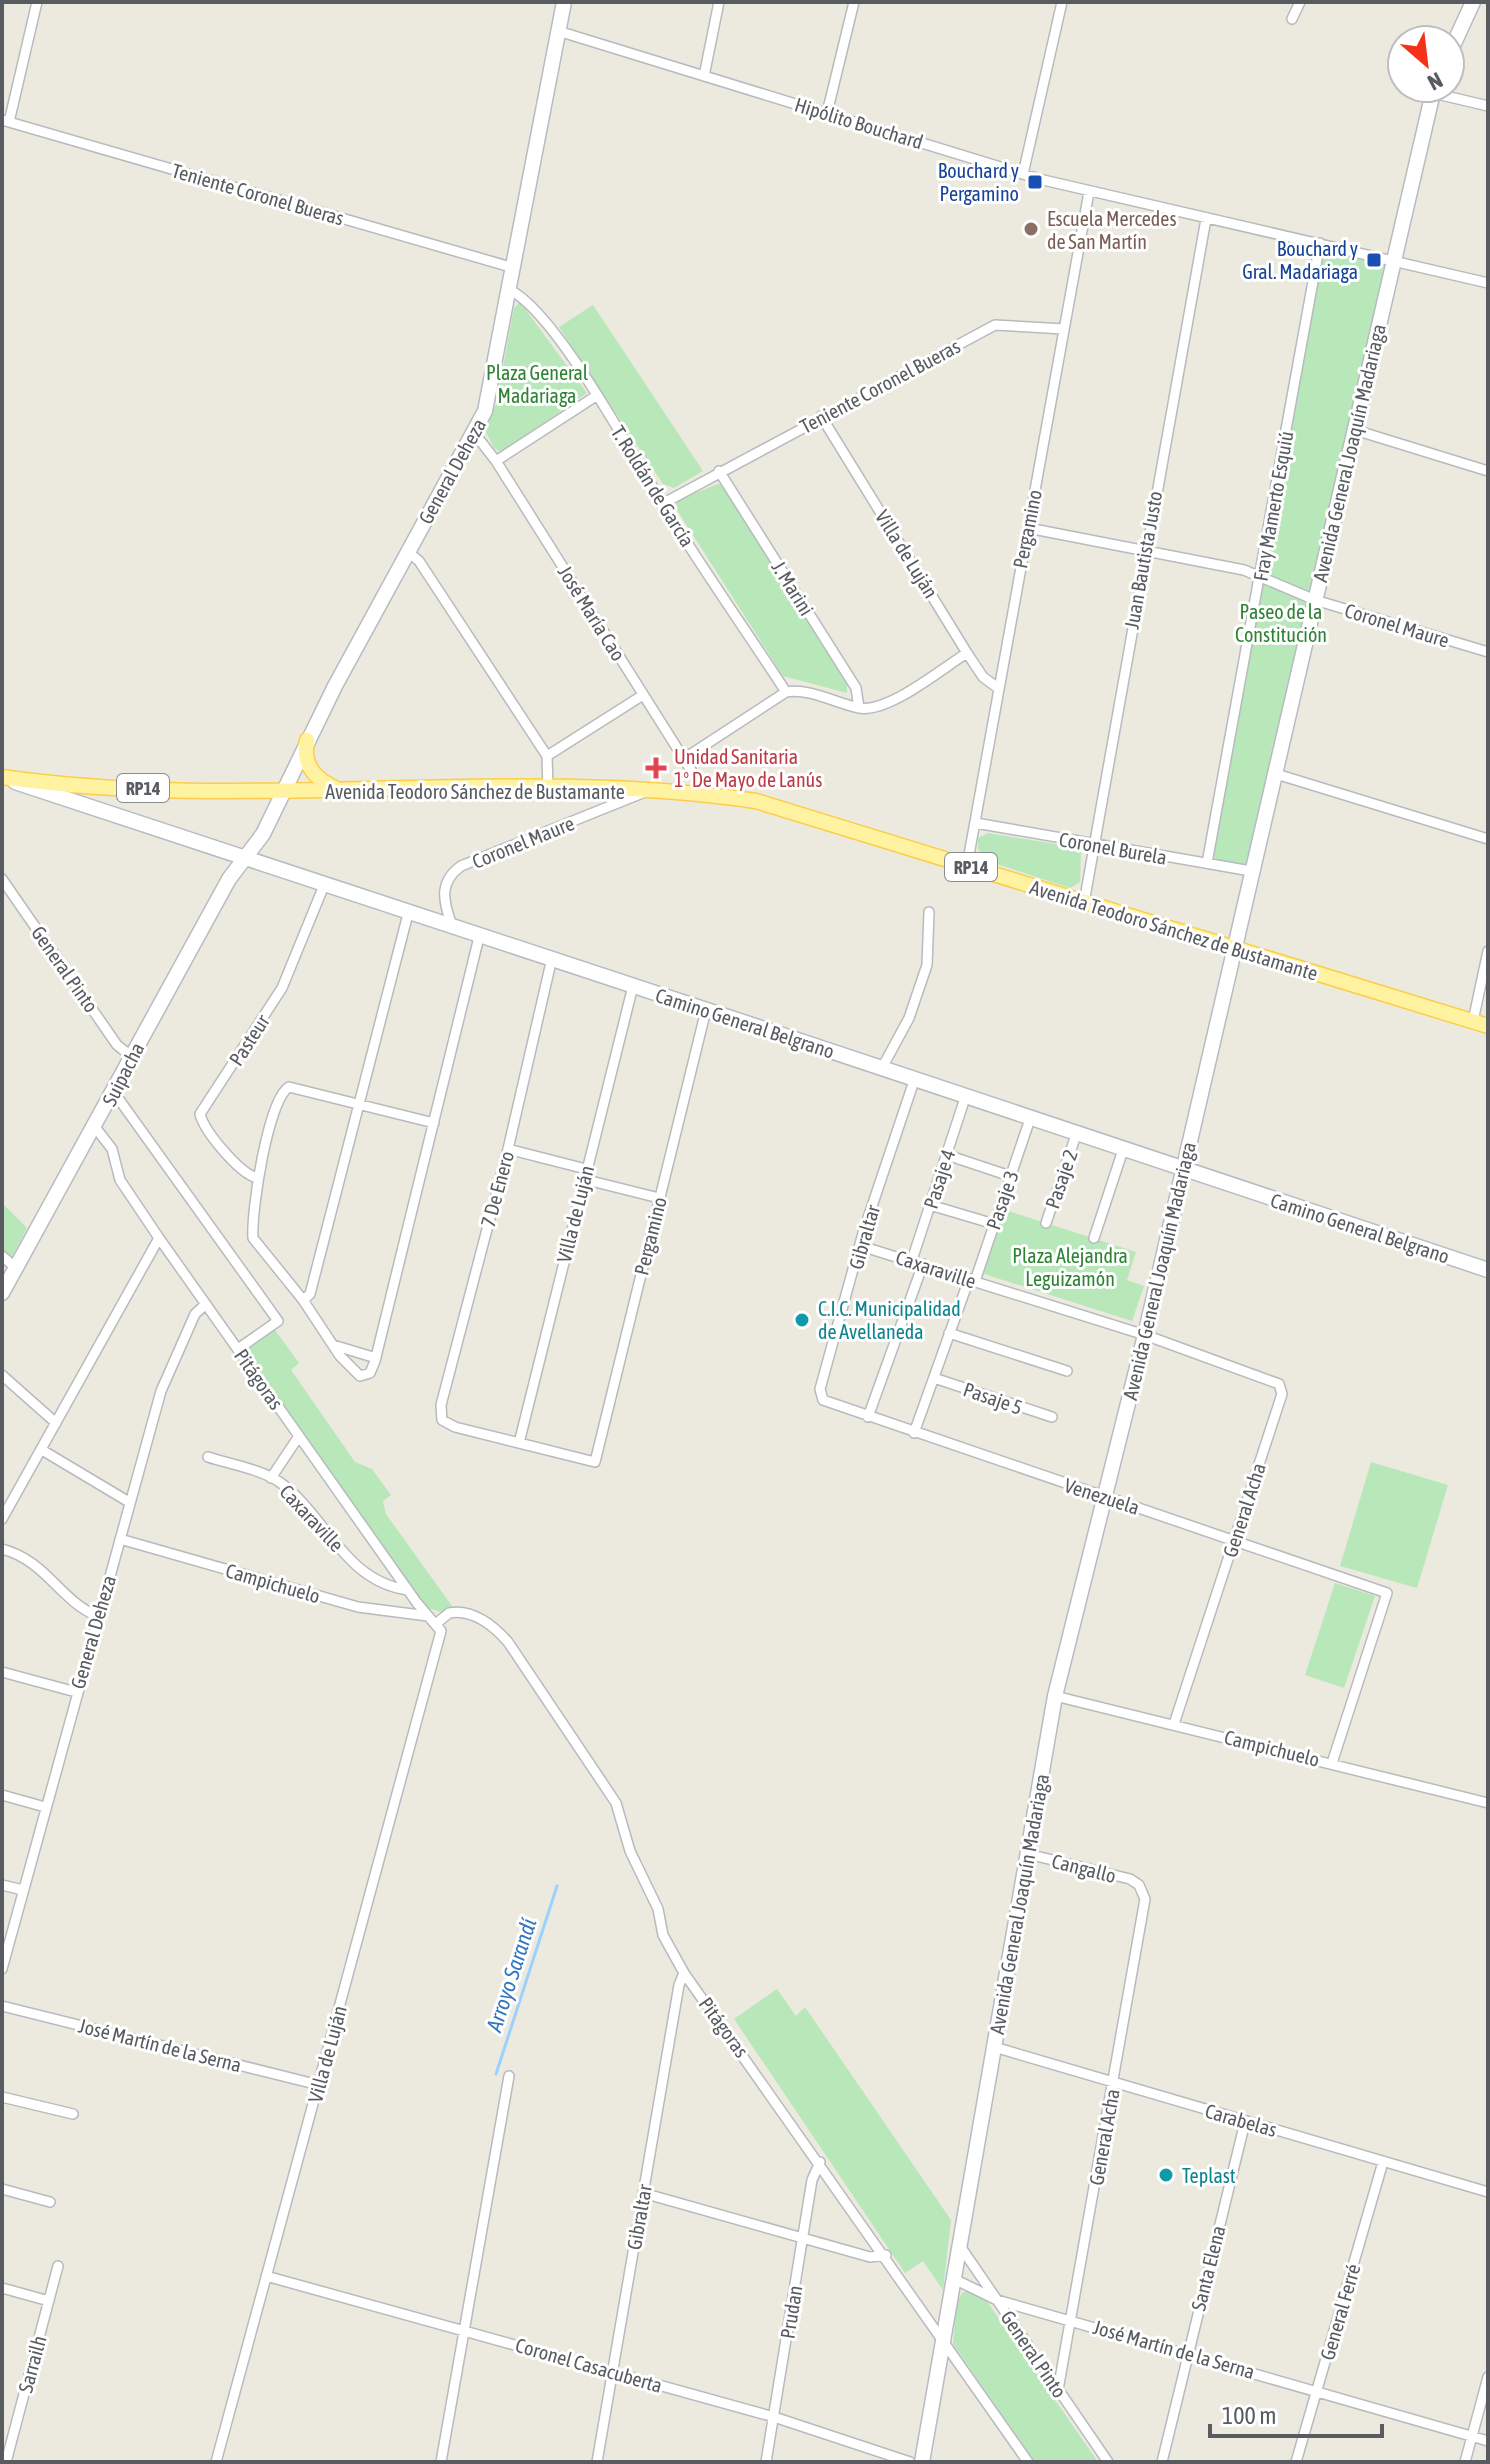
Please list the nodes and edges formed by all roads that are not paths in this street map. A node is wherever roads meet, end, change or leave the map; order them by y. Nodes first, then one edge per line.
1 (37, 2) edge
2 (564, 2) edge
3 (719, 2) edge
4 (854, 2) edge
5 (1062, 2) edge
6 (1300, 2) edge
7 (1473, 2) edge
8 (1292, 19) dead end
9 (1463, 24) edge
10 (558, 31) junction
11 (704, 76) junction
12 (1466, 99) edge
13 (1431, 104) edge
14 (1488, 106) edge
15 (827, 113) junction
16 (6, 121) edge
17 (1023, 174) junction
18 (1089, 192) junction
19 (1206, 219) junction
20 (1320, 243) junction
21 (1392, 261) junction
22 (514, 268) junction
23 (1488, 283) edge
24 (510, 290) junction
25 (1064, 329) junction
26 (596, 396) junction
27 (821, 416) junction
28 (1355, 430) junction
29 (475, 434) junction
30 (496, 461) junction
31 (719, 471) junction
32 (1488, 471) edge
33 (662, 504) junction
34 (1028, 528) junction
35 (1144, 550) junction
36 (408, 552) junction
37 (1261, 575) junction
38 (1315, 600) junction
39 (1488, 652) edge
40 (967, 653) junction
41 (998, 688) junction
42 (786, 692) junction
43 (643, 695) junction
44 (859, 708) junction
45 (307, 740) junction
46 (547, 756) junction
47 (685, 758) junction
48 (1273, 773) junction
49 (3, 778) edge
50 (548, 789) junction
51 (337, 790) junction
52 (284, 792) junction
53 (645, 792) junction
54 (706, 794) junction
55 (976, 823) junction
56 (1488, 839) edge
57 (1092, 845) junction
58 (247, 856) junction
59 (1207, 863) junction
60 (967, 866) junction
61 (1251, 871) junction
62 (2, 879) edge
63 (325, 883) junction
64 (1084, 903) junction
65 (409, 910) junction
66 (929, 912) dead end
67 (451, 923) junction
68 (480, 932) junction
69 (1233, 950) junction
70 (1488, 951) edge
71 (552, 958) junction
72 (633, 986) junction
73 (706, 1010) junction
74 (1473, 1021) junction
75 (1488, 1026) edge
76 (131, 1056) junction
77 (882, 1068) junction
78 (914, 1081) junction
79 (113, 1091) junction
80 (965, 1098) junction
81 (358, 1104) junction
82 (1030, 1119) junction
83 (434, 1123) junction
84 (95, 1127) junction
85 (1076, 1135) junction
86 (508, 1149) junction
87 (1123, 1150) junction
88 (947, 1155) junction
89 (1184, 1170) junction
90 (584, 1174) junction
91 (1010, 1176) junction
92 (257, 1178) junction
93 (659, 1198) junction
94 (930, 1205) junction
95 (1046, 1223) dead end
96 (994, 1224) junction
97 (159, 1238) junction
98 (1094, 1238) dead end
99 (861, 1246) junction
100 (2, 1256) edge
101 (912, 1260) junction
102 (923, 1264) junction
103 (16, 1268) junction
104 (1488, 1270) edge
105 (972, 1280) junction
106 (2, 1293) edge
107 (303, 1300) junction
108 (206, 1304) junction
109 (949, 1333) junction
110 (1145, 1335) junction
111 (332, 1345) junction
112 (238, 1349) junction
113 (376, 1358) junction
114 (1067, 1371) dead end
115 (2, 1375) edge
116 (934, 1378) junction
117 (1282, 1388) joint
118 (820, 1396) joint
119 (868, 1417) junction
120 (1052, 1417) dead end
121 (56, 1423) junction
122 (914, 1433) junction
123 (299, 1436) junction
124 (519, 1443) junction
125 (42, 1450) junction
126 (208, 1457) dead end
127 (271, 1478) junction
128 (1104, 1497) junction
129 (129, 1502) junction
130 (2, 1519) edge
131 (120, 1539) junction
132 (1234, 1540) junction
133 (2, 1549) edge
134 (408, 1590) junction
135 (97, 1616) junction
136 (428, 1616) junction
137 (437, 1623) junction
138 (2, 1672) edge
139 (76, 1692) junction
140 (1055, 1696) junction
141 (1174, 1724) junction
142 (1332, 1763) junction
143 (2, 1795) edge
144 (1488, 1803) edge
145 (45, 1807) junction
146 (1028, 1854) junction
147 (2, 1885) edge
148 (1139, 1885) joint
149 (23, 1890) junction
150 (2, 1969) edge
151 (684, 1973) junction
152 (2, 2006) edge
153 (994, 2047) junction
154 (509, 2076) dead end
155 (1114, 2083) junction
156 (319, 2085) junction
157 (2, 2097) edge
158 (73, 2114) dead end
159 (1245, 2122) junction
160 (820, 2162) junction
161 (1383, 2162) junction
162 (2, 2189) edge
163 (1488, 2192) edge
164 (643, 2193) junction
165 (50, 2202) dead end
166 (803, 2240) junction
167 (960, 2246) junction
168 (886, 2255) junction
169 (58, 2266) dead end
170 (266, 2276) junction
171 (954, 2279) junction
172 (2, 2288) edge
173 (997, 2300) junction
174 (49, 2301) junction
175 (1072, 2320) junction
176 (465, 2331) junction
177 (943, 2341) junction
178 (1187, 2353) junction
179 (612, 2371) junction
180 (1488, 2377) edge
181 (1058, 2390) junction
182 (1317, 2391) junction
183 (774, 2417) junction
184 (1472, 2436) junction
185 (1488, 2441) edge
186 (6, 2462) edge
187 (216, 2462) edge
188 (441, 2462) edge
189 (597, 2462) edge
190 (766, 2462) edge
191 (910, 2462) edge
192 (922, 2462) edge
193 (1028, 2462) edge
194 (1108, 2462) edge
195 (1162, 2462) edge
196 (1296, 2462) edge
197 (1465, 2462) edge

1 - 16 street
2 - 10 street, General Deheza
3 - 11 street
4 - 15 street
5 - 17 street
6 - 8 street
7 - 9 street
10 - 11 street, Hipólito Bouchard
10 - 22 street, General Deheza
11 - 15 street, Hipólito Bouchard
12 - 14 street
13 - 21 street, Avenida General Joaquín Madariaga
15 - 17 street, Hipólito Bouchard
16 - 22 street, Teniente Coronel Bueras
17 - 18 street, Hipólito Bouchard
18 - 19 street, Hipólito Bouchard
18 - 25 street, Pergamino
19 - 20 street, Hipólito Bouchard
19 - 35 street, Juan Bautista Justo
20 - 21 street, Hipólito Bouchard
20 - 37 street, Fray Mamerto Esquiú
21 - 23 street, Hipólito Bouchard
21 - 28 street, Avenida General Joaquín Madariaga
22 - 24 street, General Deheza
24 - 26 street, T. Roldán de García
24 - 29 street, General Deheza
25 - 27 street, Teniente Coronel Bueras
25 - 34 street, Pergamino
26 - 30 street
26 - 33 street, T. Roldán de García
27 - 31 street, Teniente Coronel Bueras
27 - 40 street, Villa de Luján
28 - 32 street
28 - 38 street, Avenida General Joaquín Madariaga
29 - 30 street, José María Cao
29 - 36 street, General Deheza
30 - 43 street, José María Cao
31 - 33 street, Teniente Coronel Bueras
31 - 44 street, J. Marini
33 - 42 street, T. Roldán de García
34 - 35 street, Coronel Maure
34 - 41 street, Pergamino
35 - 37 street, Coronel Maure
35 - 57 street, Juan Bautista Justo
36 - 45 street, General Deheza
36 - 46 street
37 - 38 street, Coronel Maure
37 - 59 street, Fray Mamerto Esquiú
38 - 39 street, Coronel Maure
38 - 48 street, Avenida General Joaquín Madariaga
40 - 41 street, Villa de Luján
40 - 44 street
41 - 55 street, Pergamino
42 - 44 street
42 - 47 street
43 - 46 street
43 - 47 street, José María Cao
45 - 51 main road
45 - 52 street, General Deheza
46 - 50 street
47 - 54 street, José María Cao
48 - 56 street
48 - 61 street, Avenida General Joaquín Madariaga
49 - 52 main road, Avenida Teodoro Sánchez de Bustamante / RP14
49 - 58 street, Camino General Belgrano
50 - 51 main road, Avenida Teodoro Sánchez de Bustamante / RP14
50 - 53 main road, Avenida Teodoro Sánchez de Bustamante / RP14
51 - 52 main road, Avenida Teodoro Sánchez de Bustamante / RP14
52 - 58 street, General Deheza
53 - 54 main road, Avenida Teodoro Sánchez de Bustamante / RP14
53 - 67 street, Coronel Maure
54 - 60 main road, Avenida Teodoro Sánchez de Bustamante / RP14
55 - 57 street, Coronel Burela
55 - 60 street, Pergamino
57 - 59 street, Coronel Burela
57 - 64 street, Juan Bautista Justo
58 - 63 street, Camino General Belgrano
58 - 76 street, Suipacha
59 - 61 street, Coronel Burela
60 - 64 main road, Avenida Teodoro Sánchez de Bustamante / RP14
61 - 69 street, Avenida General Joaquín Madariaga
62 - 76 street, General Pinto
63 - 65 street, Camino General Belgrano
63 - 92 street, Pasteur
64 - 69 main road, Avenida Teodoro Sánchez de Bustamante / RP14
65 - 67 street, Camino General Belgrano
65 - 81 street
66 - 77 street
67 - 68 street, Camino General Belgrano
68 - 71 street, Camino General Belgrano
68 - 83 street
69 - 74 main road, Avenida Teodoro Sánchez de Bustamante / RP14
69 - 89 street, Avenida General Joaquín Madariaga
70 - 74 street
71 - 72 street, Camino General Belgrano
71 - 86 street, 7 De Enero
72 - 73 street, Camino General Belgrano
72 - 90 street, Villa de Luján
73 - 77 street, Camino General Belgrano
73 - 93 street, Pergamino
74 - 75 main road, Avenida Teodoro Sánchez de Bustamante / RP14
76 - 79 street, Suipacha
77 - 78 street, Camino General Belgrano
78 - 80 street, Camino General Belgrano
78 - 99 street, Gibraltar
79 - 84 street, Suipacha
79 - 112 street
80 - 82 street, Camino General Belgrano
80 - 88 street, Pasaje 4
81 - 83 street
81 - 92 street
81 - 107 street
82 - 85 street, Camino General Belgrano
82 - 91 street, Pasaje 3
83 - 113 street
84 - 97 street, Pitágoras
84 - 103 street, Suipacha
85 - 87 street, Camino General Belgrano
85 - 95 street, Pasaje 2
86 - 90 street
86 - 124 street, 7 De Enero
87 - 89 street, Camino General Belgrano
87 - 98 street
88 - 91 street
88 - 94 street, Pasaje 4
89 - 104 street, Camino General Belgrano
89 - 110 street, Avenida General Joaquín Madariaga
90 - 93 street
90 - 124 street, Villa de Luján
91 - 96 street, Pasaje 3
92 - 107 street
93 - 124 street, Pergamino
94 - 96 street
94 - 101 street, Pasaje 4
96 - 105 street, Pasaje 3
97 - 108 street, Pitágoras
97 - 121 street
99 - 101 street, Caxaraville
99 - 118 street, Gibraltar
100 - 103 street
101 - 102 street, Caxaraville
102 - 105 street, Caxaraville
102 - 119 street
103 - 106 street, Suipacha
105 - 109 street, Pasaje 3
105 - 110 street, Caxaraville
107 - 111 street
108 - 112 street, Pitágoras
108 - 129 street, General Deheza
109 - 114 street
109 - 116 street, Pasaje 3
110 - 117 street, Caxaraville
110 - 128 street, Avenida General Joaquín Madariaga
111 - 113 street
111 - 113 street
112 - 123 street, Pitágoras
115 - 121 street
116 - 120 street, Pasaje 5
116 - 122 street, Pasaje 3
117 - 132 street, General Acha
118 - 119 street, Venezuela
119 - 122 street, Venezuela
121 - 125 street
122 - 128 street, Venezuela
123 - 127 street
123 - 134 street, Pitágoras
125 - 129 street
125 - 130 street
126 - 127 street, Caxaraville
127 - 134 street, Caxaraville
128 - 132 street, Venezuela
128 - 140 street, Avenida General Joaquín Madariaga
129 - 131 street, General Deheza
131 - 135 street, General Deheza
131 - 136 street, Campichuelo
132 - 141 street, General Acha
132 - 142 street, Venezuela
133 - 135 street
134 - 136 street, Pitágoras
135 - 139 street, General Deheza
136 - 137 street, Pitágoras
137 - 151 street, Pitágoras
137 - 156 street, Villa de Luján
138 - 139 street
139 - 145 street, General Deheza
140 - 141 street, Campichuelo
140 - 146 street, Avenida General Joaquín Madariaga
141 - 142 street, Campichuelo
142 - 144 street, Campichuelo
143 - 145 street
145 - 149 street, General Deheza
146 - 148 street, Cangallo
146 - 153 street, Avenida General Joaquín Madariaga
147 - 149 street
148 - 155 street, General Acha
149 - 150 street, General Deheza
151 - 160 street, Pitágoras
151 - 164 street, Gibraltar
152 - 156 street, José Martín de la Serna
153 - 155 street, Carabelas
153 - 167 street, Avenida General Joaquín Madariaga
154 - 176 street
155 - 159 street, Carabelas
155 - 175 street, General Acha
156 - 170 street, Villa de Luján
157 - 158 street
159 - 161 street, Carabelas
159 - 178 street, Santa Elena
160 - 166 street, Prudan
160 - 168 street, Pitágoras
161 - 163 street, Carabelas
161 - 182 street, General Ferré
162 - 165 street
164 - 166 street
164 - 179 street, Gibraltar
166 - 168 street
166 - 183 street, Prudan
167 - 171 street, Avenida General Joaquín Madariaga
167 - 173 street, General Pinto
168 - 177 street, Pitágoras
169 - 174 street, Sarrailh
170 - 176 street, Coronel Casacuberta
170 - 187 street, Villa de Luján
171 - 173 street, José Martín de la Serna
171 - 177 street, Avenida General Joaquín Madariaga
172 - 174 street
173 - 175 street, José Martín de la Serna
173 - 181 street, General Pinto
174 - 186 street, Sarrailh
175 - 178 street, José Martín de la Serna
175 - 181 street, General Acha
176 - 179 street, Coronel Casacuberta
176 - 188 street
177 - 192 street, Avenida General Joaquín Madariaga
177 - 193 street, Pitágoras
178 - 182 street, José Martín de la Serna
178 - 195 street, Santa Elena
179 - 183 street, Coronel Casacuberta
179 - 189 street, Gibraltar
180 - 184 street
181 - 194 street, General Pinto
182 - 184 street, José Martín de la Serna
182 - 196 street, General Ferré
183 - 190 street, Prudan
183 - 191 street, Coronel Casacuberta
184 - 185 street, José Martín de la Serna
184 - 197 street

